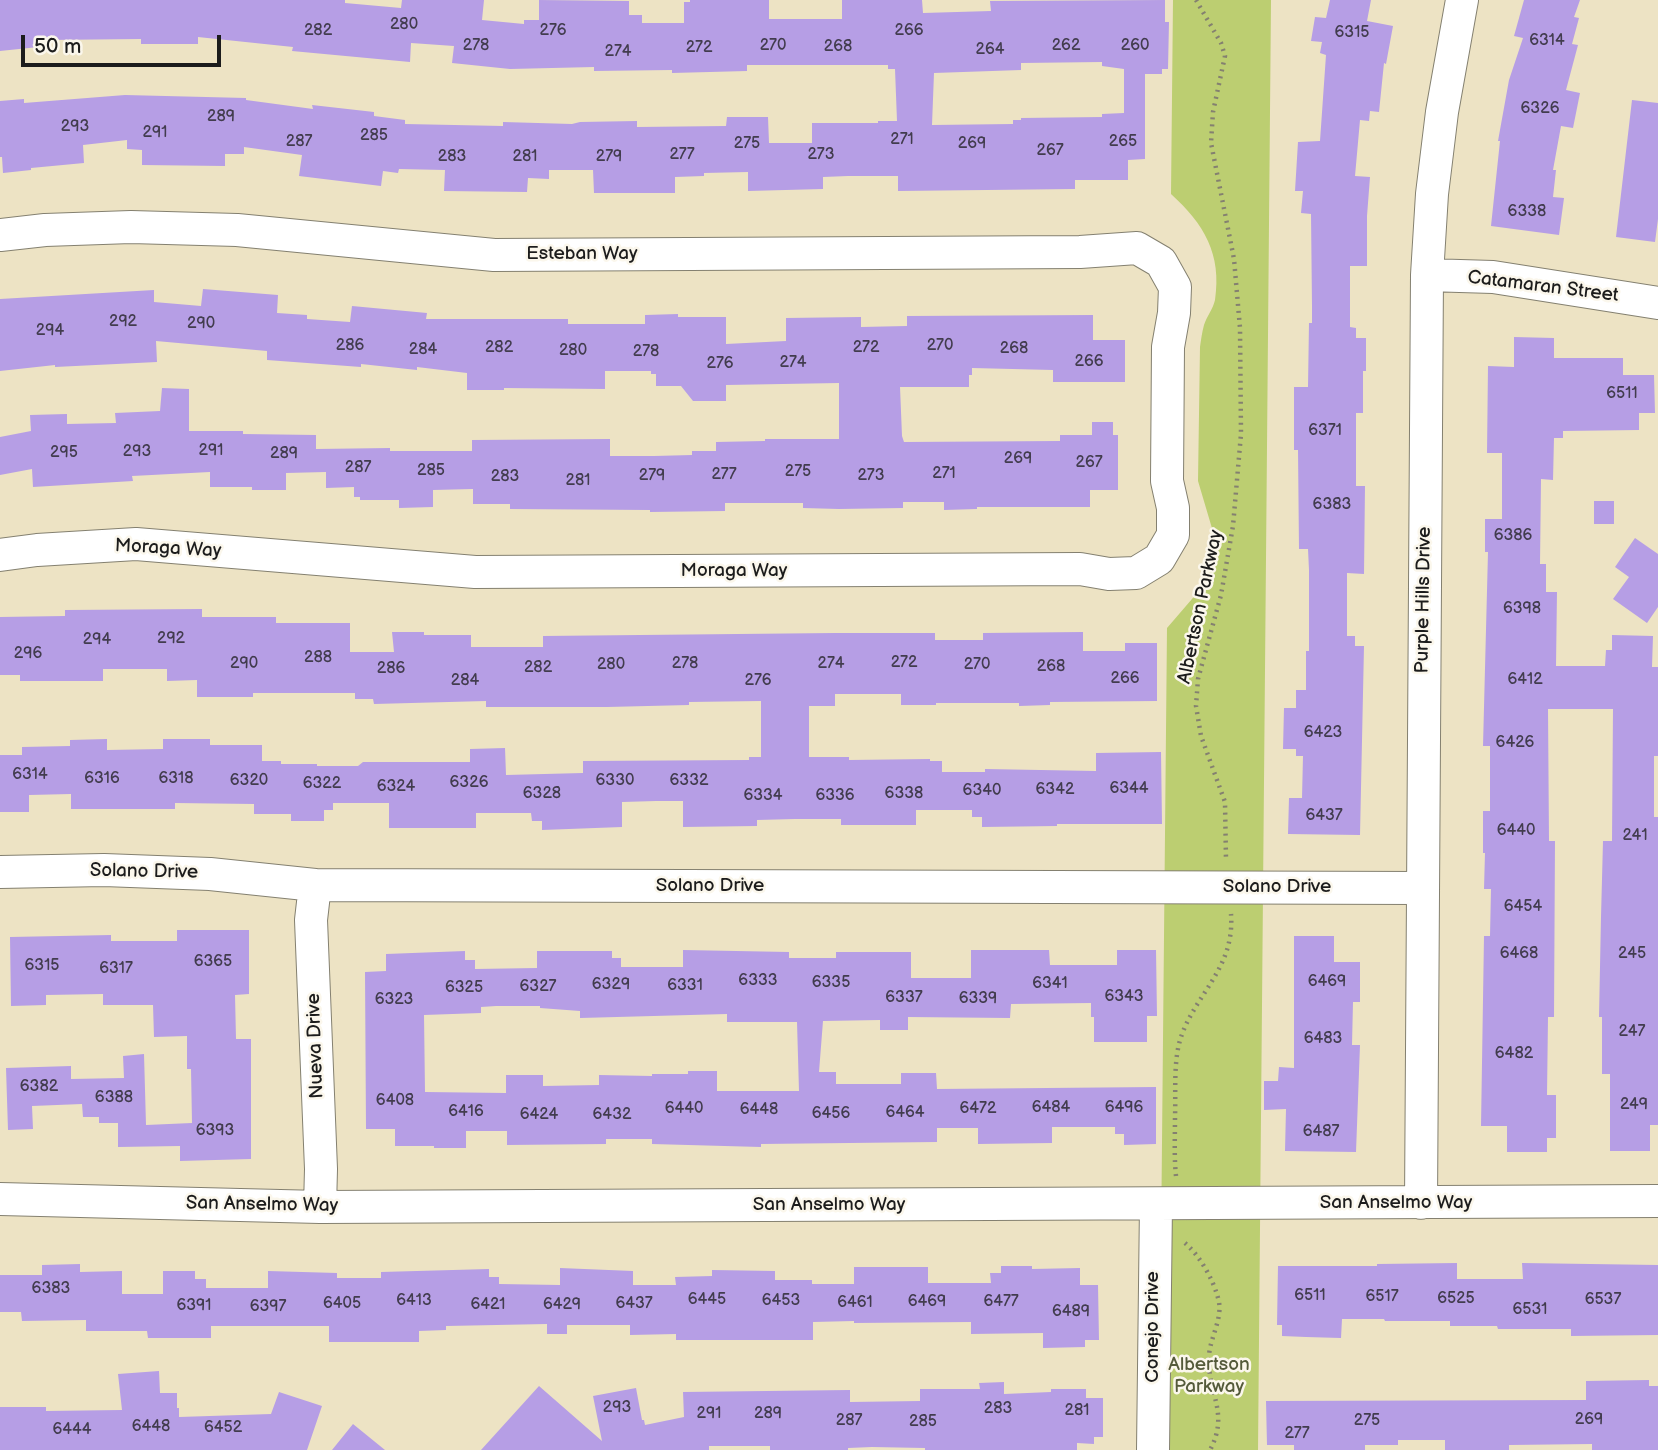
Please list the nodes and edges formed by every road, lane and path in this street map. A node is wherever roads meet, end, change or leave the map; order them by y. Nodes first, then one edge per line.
1 (1196, 0) edge
2 (1462, 0) edge
3 (0, 235) edge
4 (1161, 262) joint
5 (1427, 275) junction
6 (1658, 303) edge
7 (0, 555) edge
8 (0, 872) edge
9 (314, 885) junction
10 (1229, 887) junction
11 (1421, 888) junction
12 (0, 1199) edge
13 (1658, 1201) edge
14 (1421, 1203) junction
15 (1167, 1204) junction
16 (320, 1207) junction
17 (1153, 1450) edge
18 (1210, 1450) edge

1 - 10 path, Albertson Parkway
2 - 5 street, Purple Hills Drive
3 - 4 street, Esteban Way
4 - 7 street, Moraga Way
5 - 6 street, Catamaran Street
5 - 11 street, Purple Hills Drive
8 - 9 street, Solano Drive
9 - 10 street, Solano Drive
9 - 16 street, Nueva Drive
10 - 11 street, Solano Drive
10 - 15 path, Albertson Parkway
11 - 14 street, Purple Hills Drive
12 - 16 street, San Anselmo Way
13 - 14 street, San Anselmo Way
14 - 15 street, San Anselmo Way
15 - 16 street, San Anselmo Way
15 - 17 street, Conejo Drive
15 - 18 path, Albertson Parkway

